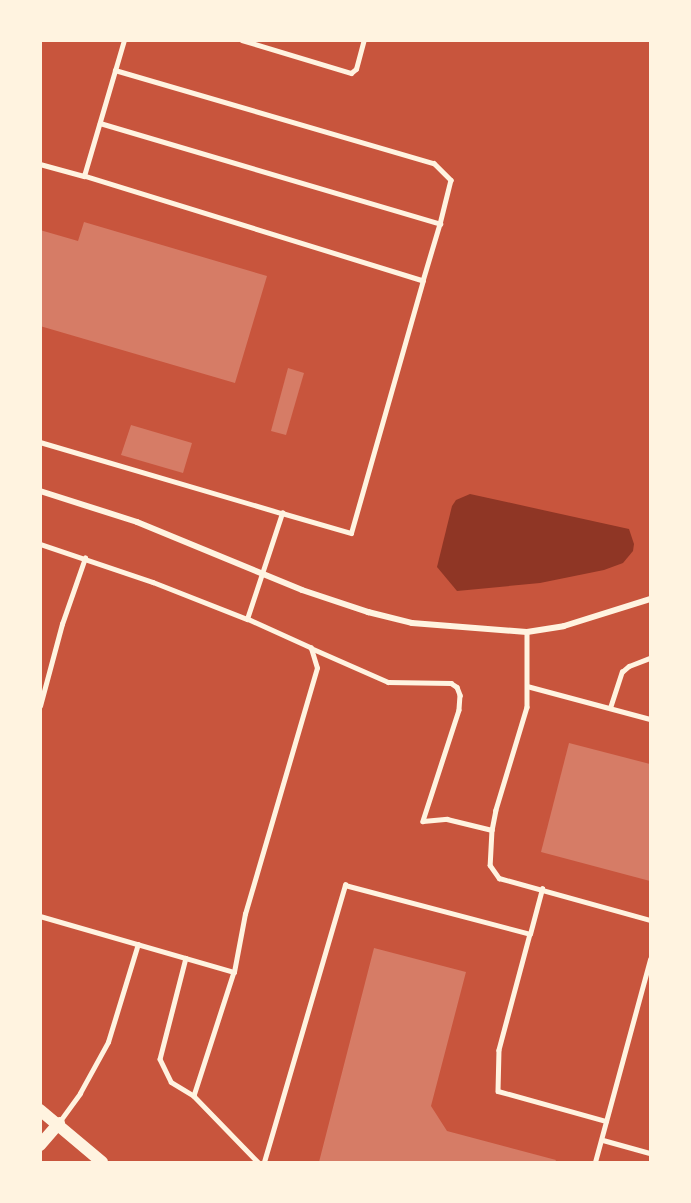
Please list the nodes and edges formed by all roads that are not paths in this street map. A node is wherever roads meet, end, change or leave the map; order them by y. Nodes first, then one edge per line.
1 (124, 40) edge
2 (242, 40) edge
3 (364, 40) edge
4 (259, 43) edge
5 (115, 70) junction
6 (99, 123) junction
7 (40, 164) edge
8 (84, 176) junction
9 (440, 224) junction
10 (423, 281) junction
11 (40, 442) edge
12 (40, 491) edge
13 (282, 513) junction
14 (40, 544) edge
15 (85, 558) junction
16 (261, 573) junction
17 (651, 599) edge
18 (247, 619) junction
19 (528, 632) junction
20 (311, 648) junction
21 (651, 658) edge
22 (527, 686) junction
23 (40, 706) edge
24 (610, 708) junction
25 (651, 719) edge
26 (492, 830) junction
27 (542, 890) junction
28 (40, 916) edge
29 (651, 920) edge
30 (530, 934) junction
31 (138, 944) junction
32 (186, 958) junction
33 (651, 959) edge
34 (234, 972) junction
35 (194, 1096) junction
36 (40, 1110) edge
37 (606, 1121) junction
38 (58, 1123) junction
39 (603, 1140) junction
40 (40, 1145) edge
41 (651, 1153) edge
42 (102, 1162) edge
43 (258, 1162) edge
44 (264, 1162) edge
45 (595, 1162) edge

1 - 5 lane
2 - 4 lane
3 - 4 lane
5 - 6 lane
5 - 9 lane
6 - 8 lane
6 - 9 lane
7 - 8 lane
8 - 10 lane
9 - 10 lane
10 - 13 lane
11 - 13 lane
12 - 16 street
13 - 16 lane
14 - 15 lane
15 - 18 lane
15 - 23 lane
16 - 18 lane
16 - 19 street
17 - 19 street
18 - 20 lane
19 - 22 lane
20 - 26 lane
20 - 34 lane
21 - 24 lane
22 - 24 lane
22 - 26 lane
24 - 25 lane
26 - 27 lane
27 - 29 lane
27 - 30 lane
28 - 31 lane
30 - 37 lane
30 - 44 lane
31 - 32 lane
31 - 38 lane
32 - 34 lane
32 - 35 lane
33 - 37 lane
34 - 35 lane
35 - 43 lane
36 - 38 main road
37 - 39 lane
38 - 40 main road
38 - 42 main road
39 - 41 lane
39 - 45 lane

